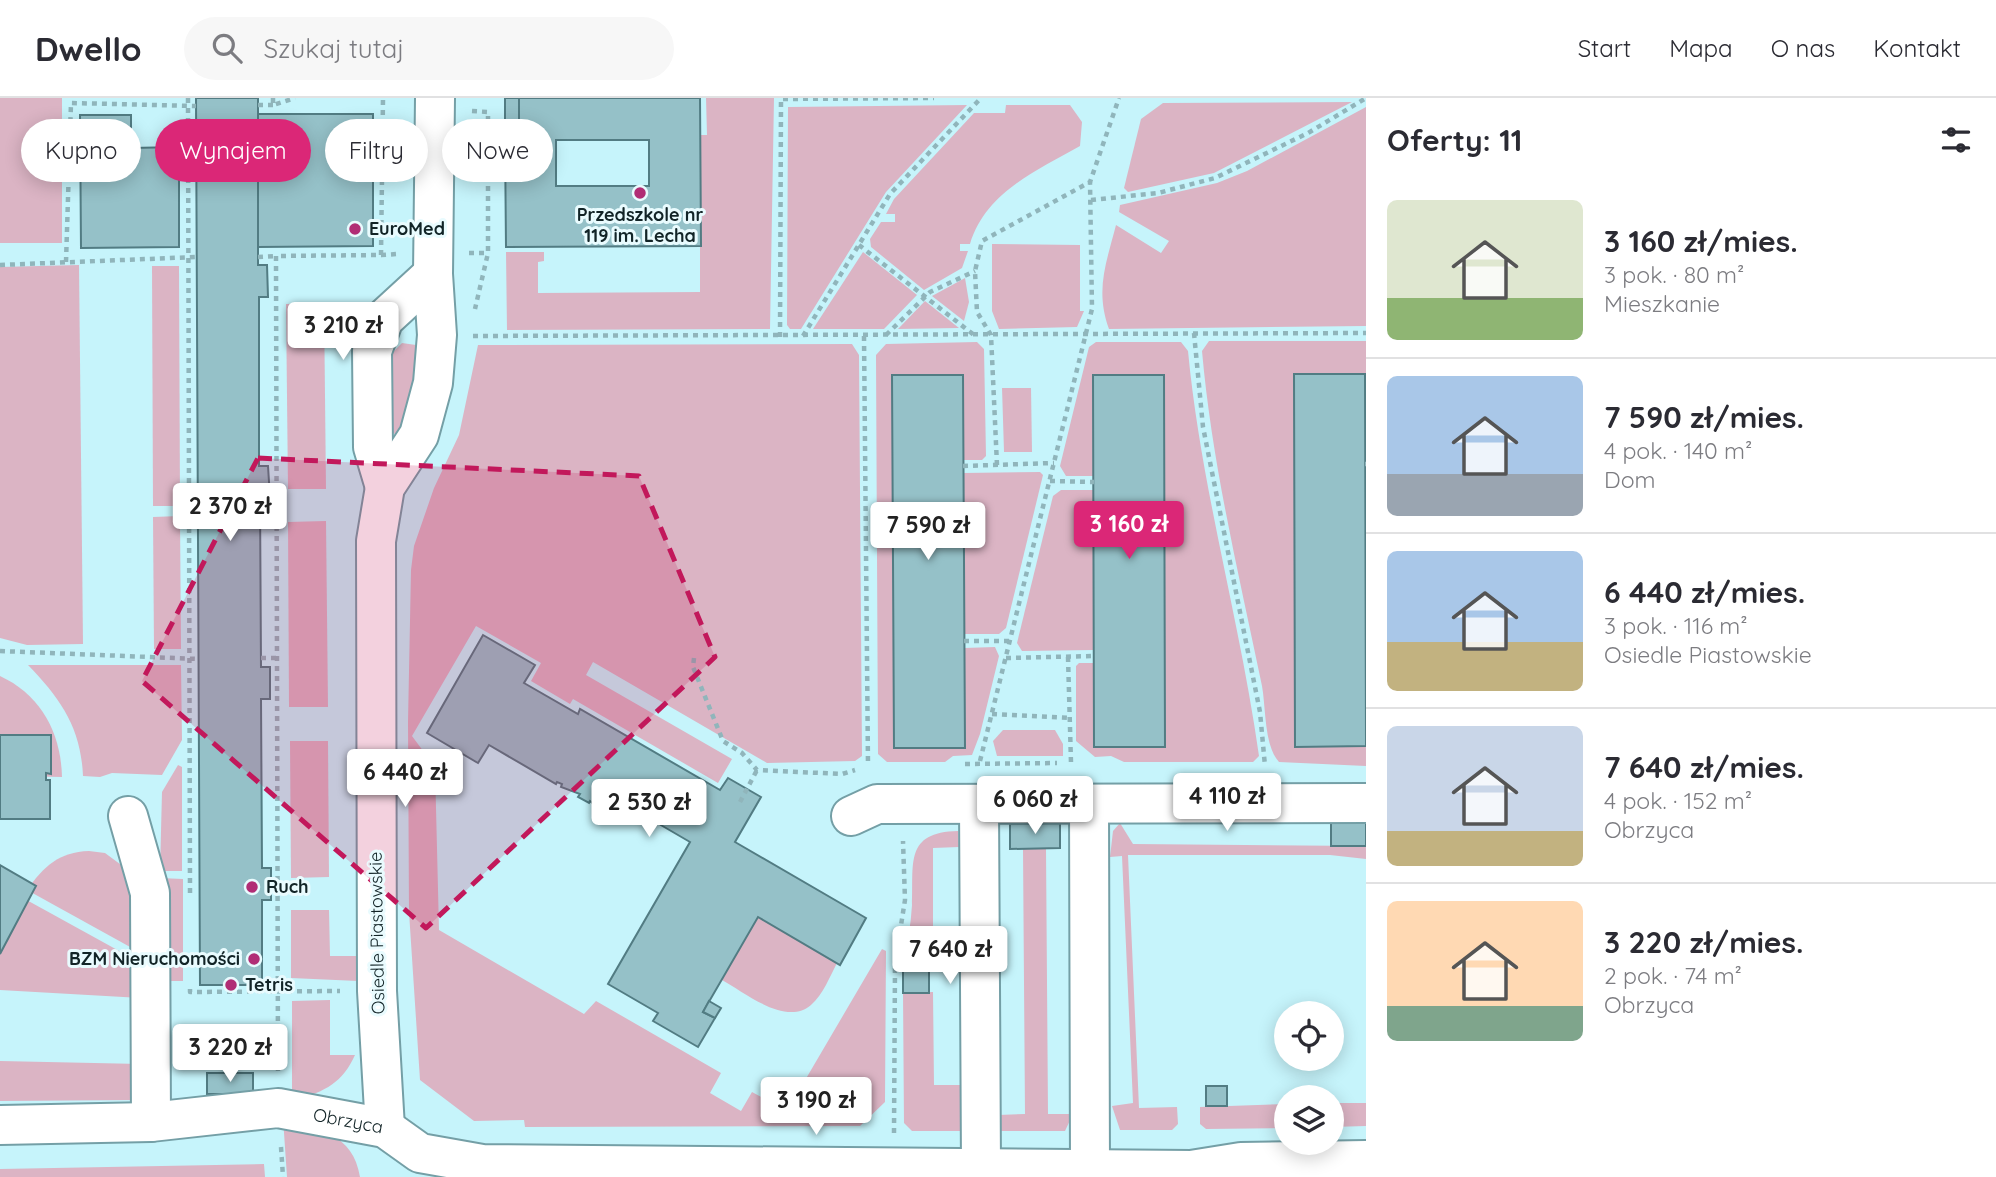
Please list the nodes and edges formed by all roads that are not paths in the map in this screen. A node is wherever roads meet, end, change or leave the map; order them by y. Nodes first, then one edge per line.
1 (449, 104) edge
2 (433, 274) junction
3 (385, 487) junction
4 (1366, 803) edge
5 (979, 804) junction
6 (1089, 804) junction
7 (128, 816) dead end
8 (851, 816) dead end
9 (151, 1122) junction
10 (0, 1125) edge
11 (385, 1128) junction
12 (1366, 1160) edge
13 (981, 1167) junction
14 (1090, 1170) junction
15 (1197, 1173) edge

1 - 2 street, Osiedle Piastowskie
2 - 3 street, Osiedle Piastowskie
2 - 3 street, Osiedle Piastowskie
3 - 11 street, Osiedle Piastowskie
4 - 6 street
5 - 6 street
5 - 8 street
5 - 13 street
6 - 14 street
7 - 9 street
9 - 10 street, Obrzyca
9 - 11 street, Obrzyca
11 - 13 street, Obrzyca
12 - 15 street, Obrzyca
13 - 14 street, Obrzyca
14 - 15 street, Obrzyca

